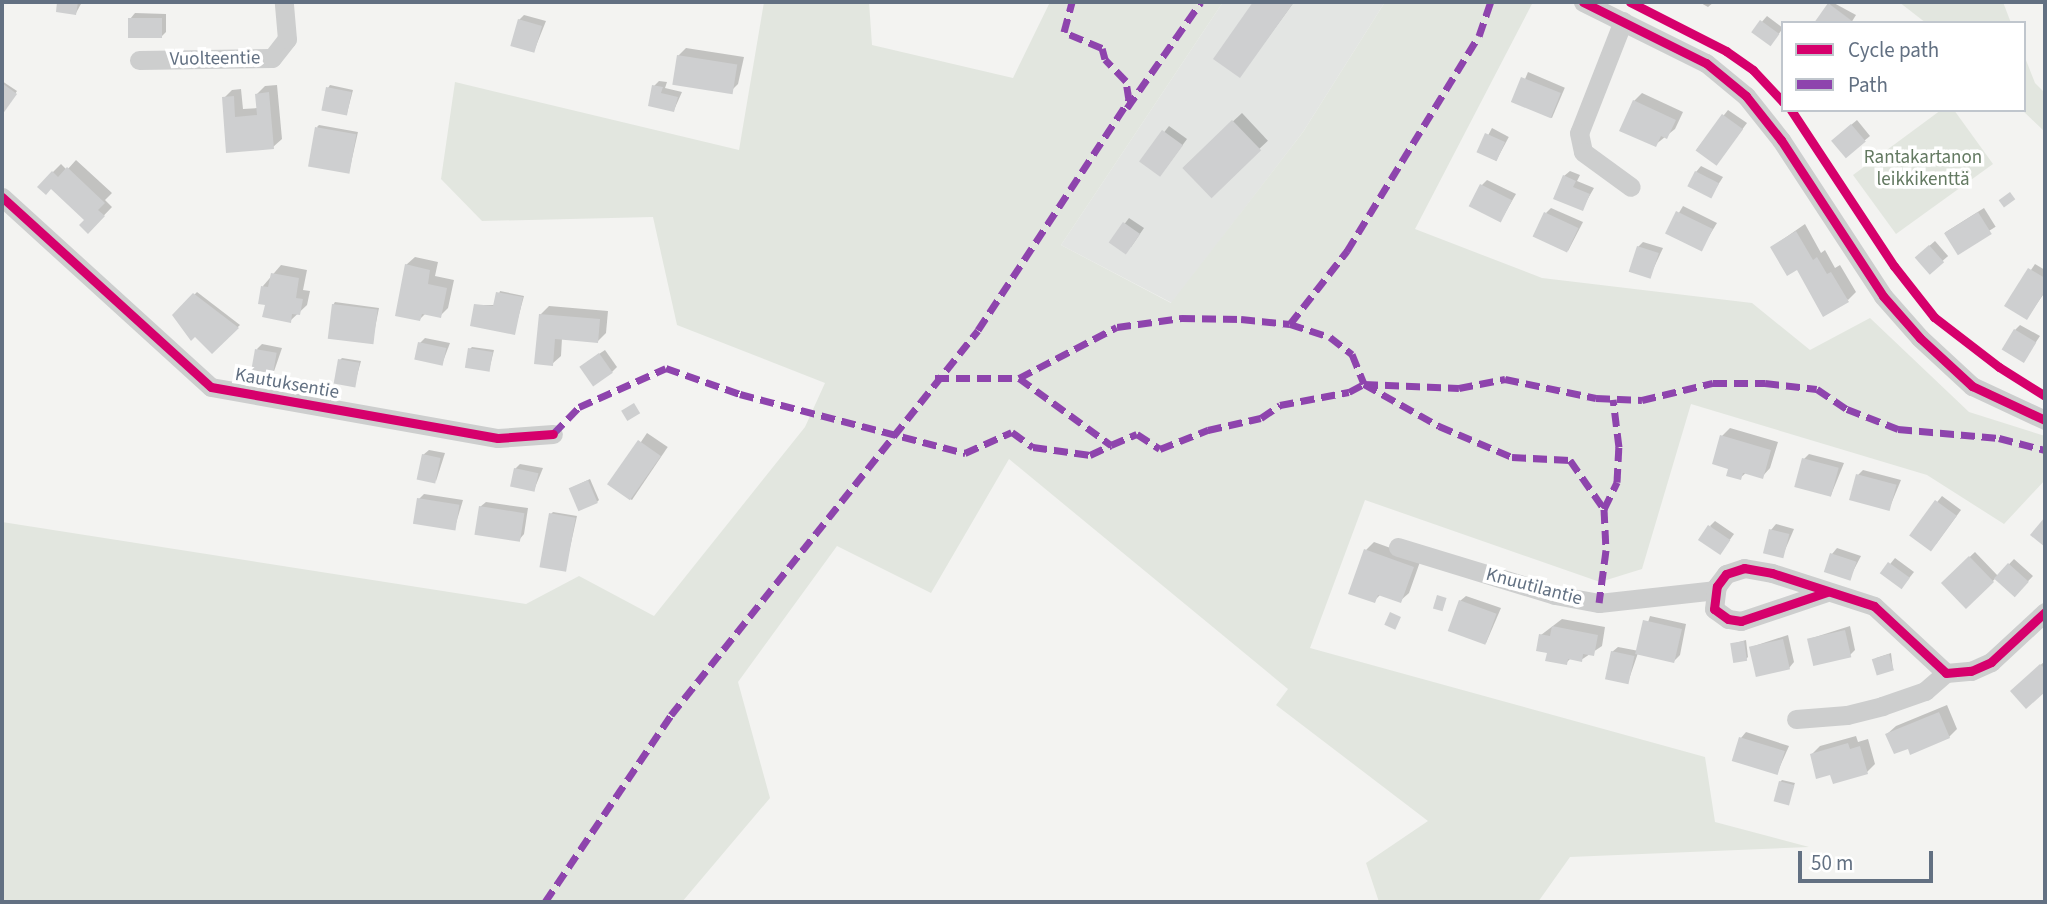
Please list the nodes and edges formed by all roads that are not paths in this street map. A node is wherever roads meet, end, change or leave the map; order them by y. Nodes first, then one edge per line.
1 (284, 2) edge
2 (1583, 2) edge
3 (1623, 21) junction
4 (139, 60) dead end
5 (1631, 187) dead end
6 (2, 197) edge
7 (2045, 420) edge
8 (553, 434) dead end
9 (1398, 547) dead end
10 (1716, 590) junction
11 (1827, 592) junction
12 (2045, 612) edge
13 (1947, 673) junction
14 (1796, 719) dead end

1 - 4 street, Vuolteentie
2 - 3 street
3 - 5 street
3 - 7 street
6 - 8 street, Kautuksentie
9 - 10 street, Knuutilantie
10 - 11 street
10 - 11 street
11 - 13 street
12 - 13 street
13 - 14 street

